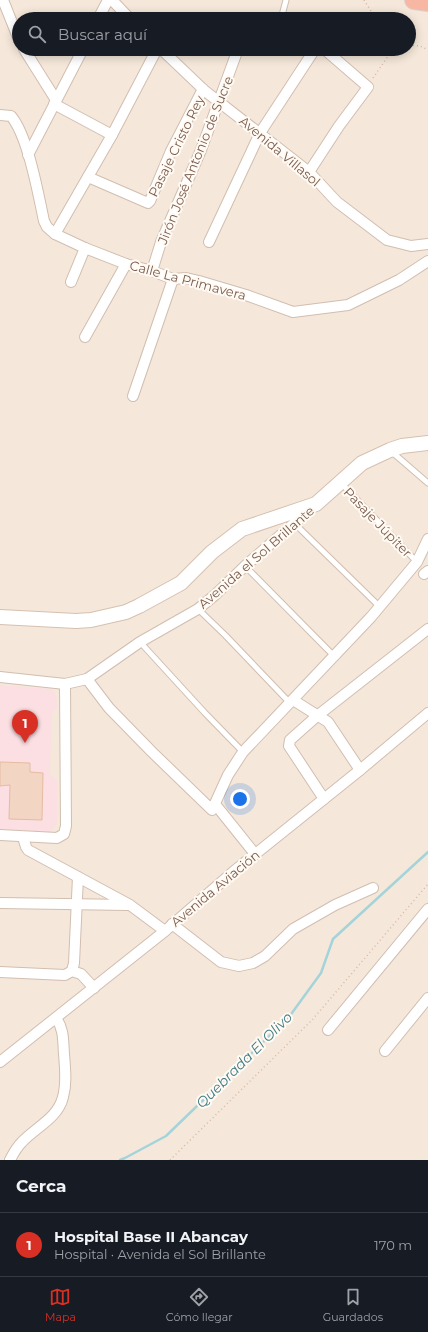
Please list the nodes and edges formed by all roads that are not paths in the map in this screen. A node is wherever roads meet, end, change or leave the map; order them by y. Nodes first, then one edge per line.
1 (3, 0) edge
2 (108, 0) edge
3 (112, 0) edge
4 (286, 0) edge
5 (414, 0) edge
6 (428, 2) edge
7 (102, 12) edge
8 (123, 12) edge
9 (283, 12) edge
10 (12, 22) edge
11 (28, 56) edge
12 (79, 56) edge
13 (153, 56) edge
14 (169, 56) edge
15 (236, 56) edge
16 (310, 56) edge
17 (332, 56) edge
18 (204, 89) junction
19 (55, 102) junction
20 (220, 102) junction
21 (0, 115) edge
22 (260, 133) junction
23 (112, 135) junction
24 (28, 155) junction
25 (309, 172) junction
26 (88, 177) junction
27 (55, 234) junction
28 (209, 242) dead end
29 (428, 244) edge
30 (84, 248) junction
31 (428, 261) edge
32 (126, 264) junction
33 (152, 271) junction
34 (173, 279) junction
35 (71, 282) dead end
36 (85, 337) dead end
37 (133, 396) dead end
38 (428, 443) edge
39 (390, 450) junction
40 (340, 482) junction
41 (428, 483) edge
42 (316, 504) junction
43 (294, 523) junction
44 (428, 539) edge
45 (417, 562) junction
46 (244, 566) junction
47 (380, 607) junction
48 (198, 609) junction
49 (0, 618) edge
50 (428, 629) edge
51 (140, 642) junction
52 (334, 656) junction
53 (0, 677) edge
54 (87, 679) junction
55 (65, 684) junction
56 (292, 702) junction
57 (428, 713) edge
58 (317, 716) junction
59 (243, 752) junction
60 (360, 770) junction
61 (324, 799) junction
62 (215, 804) junction
63 (0, 835) edge
64 (23, 837) junction
65 (255, 854) junction
66 (78, 877) junction
67 (373, 888) dead end
68 (0, 902) edge
69 (77, 905) junction
70 (130, 905) junction
71 (428, 909) edge
72 (169, 928) junction
73 (72, 971) junction
74 (0, 972) edge
75 (94, 988) junction
76 (428, 998) edge
77 (56, 1018) junction
78 (328, 1030) dead end
79 (385, 1051) dead end
80 (0, 1062) edge
81 (10, 1160) edge

1 - 10 street
2 - 7 street
3 - 8 street
4 - 9 lane
5 - 6 highway
11 - 19 street
12 - 19 street
13 - 23 street
14 - 18 street, Avenida Villasol
15 - 20 street, Jirón José Antonio de Sucre
16 - 22 street
17 - 25 street
18 - 20 street, Avenida Villasol
18 - 26 street, Pasaje Cristo Rey
19 - 23 street
19 - 24 street
20 - 22 street, Avenida Villasol
20 - 33 street, Jirón José Antonio de Sucre
21 - 24 street, Calle La Primavera
22 - 25 street, Avenida Villasol
22 - 28 street
23 - 26 street
24 - 27 street, Calle La Primavera
25 - 29 street, Avenida Villasol
26 - 27 street
27 - 30 street, Calle La Primavera
30 - 32 street, Calle La Primavera
30 - 35 street
31 - 34 street, Calle La Primavera
32 - 33 street, Calle La Primavera
32 - 36 street
33 - 34 street, Calle La Primavera
34 - 37 street
38 - 39 street
39 - 40 street
39 - 41 lane
40 - 42 street
40 - 45 lane, Pasaje Júpiter
42 - 43 street, Avenida el Sol Brillante
42 - 49 street
43 - 46 street, Avenida el Sol Brillante
43 - 47 lane
44 - 45 street
45 - 47 street
46 - 48 street, Avenida el Sol Brillante
46 - 52 lane
47 - 52 street
48 - 51 street, Avenida el Sol Brillante
48 - 56 lane
50 - 58 street
51 - 54 street, Avenida el Sol Brillante
51 - 59 lane
52 - 56 street
53 - 55 street, Avenida el Sol Brillante
54 - 55 street, Avenida el Sol Brillante
54 - 62 street
55 - 64 street
56 - 58 street
56 - 59 street
57 - 60 street, Avenida Aviación
58 - 60 street
58 - 61 street
59 - 62 street
60 - 61 street, Avenida Aviación
61 - 65 street, Avenida Aviación
62 - 65 street
63 - 64 street
64 - 66 street
65 - 72 street, Avenida Aviación
66 - 69 street
66 - 70 street
67 - 72 street
68 - 69 street
69 - 70 street
69 - 73 street
70 - 72 street
71 - 78 street
72 - 75 street, Avenida Aviación
73 - 74 street
73 - 75 street
75 - 77 street, Avenida Aviación
76 - 79 street
77 - 80 street, Avenida Aviación
77 - 81 street

